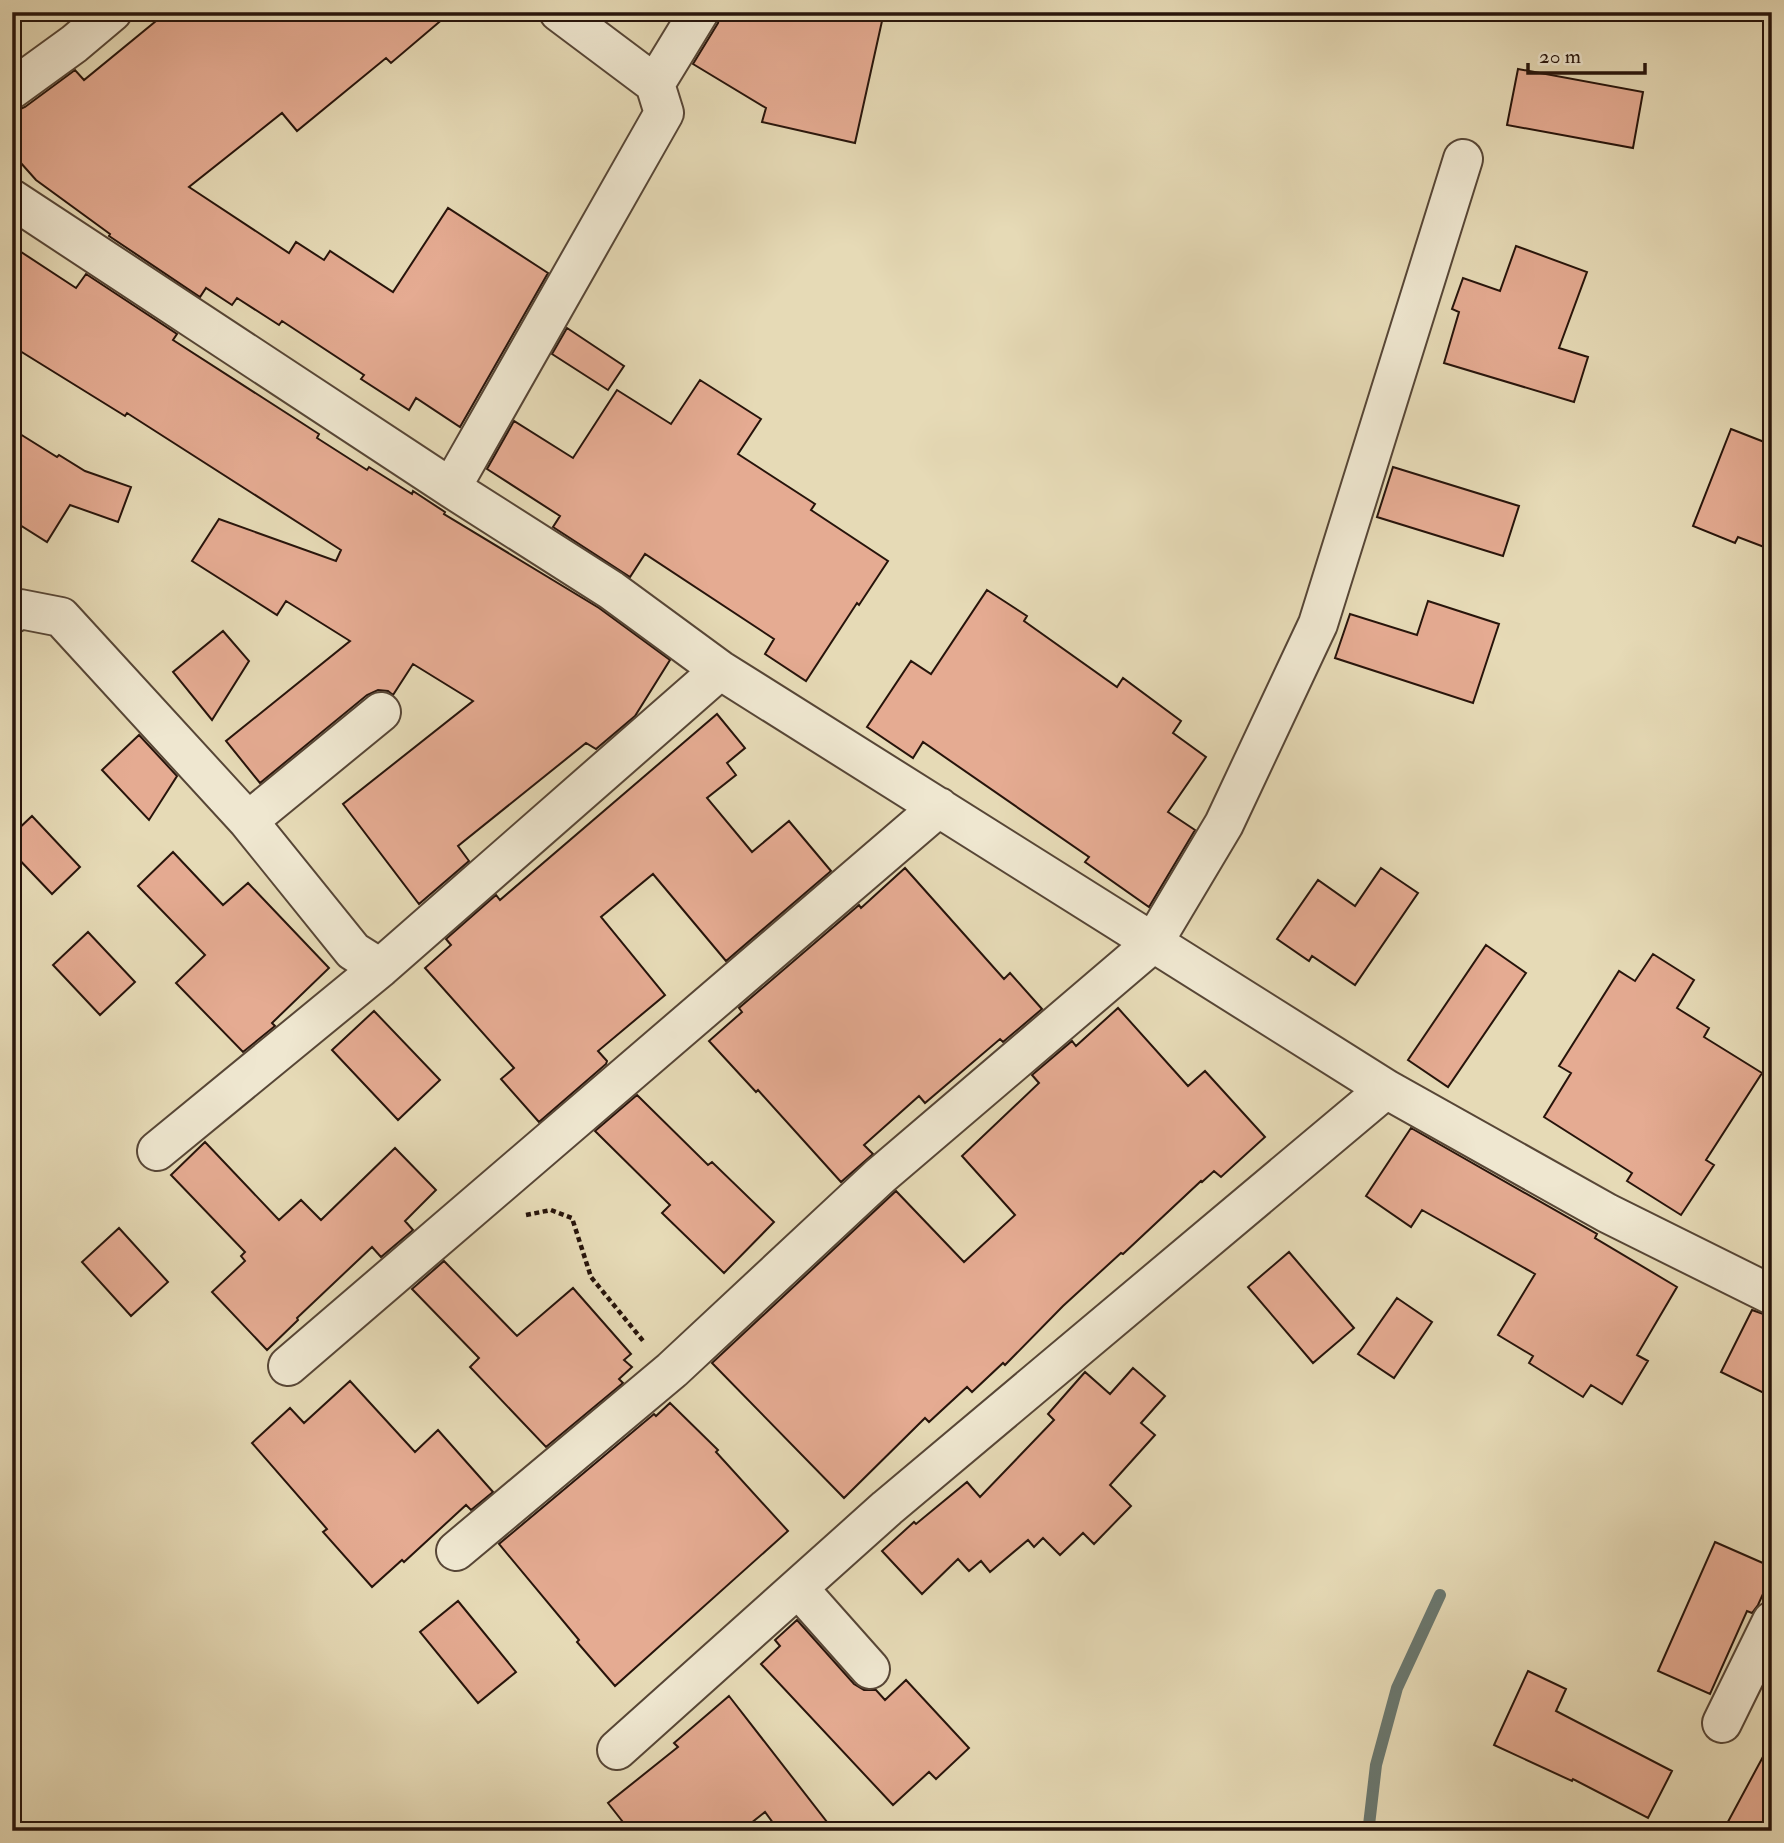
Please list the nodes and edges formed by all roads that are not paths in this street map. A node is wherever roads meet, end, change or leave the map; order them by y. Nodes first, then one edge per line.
1 (112, 12) edge
2 (559, 12) edge
3 (699, 12) edge
4 (654, 84) junction
5 (12, 89) edge
6 (1463, 159) dead end
7 (12, 199) edge
8 (451, 488) junction
9 (12, 614) edge
10 (720, 670) junction
11 (381, 712) dead end
12 (939, 807) junction
13 (248, 821) junction
14 (1153, 943) junction
15 (380, 968) junction
16 (1385, 1089) junction
17 (157, 1151) dead end
18 (1772, 1295) edge
19 (288, 1366) dead end
20 (456, 1551) dead end
21 (798, 1588) junction
22 (1772, 1620) edge
23 (870, 1669) dead end
24 (1722, 1723) dead end
25 (617, 1750) dead end

1 - 5 street
2 - 4 street
3 - 4 street
4 - 8 street
6 - 14 street
7 - 8 street
8 - 10 street
9 - 13 street
10 - 12 street
10 - 15 street
11 - 13 street
12 - 14 street
12 - 19 street
13 - 15 street
14 - 16 street
14 - 20 street
15 - 17 street
16 - 18 street
16 - 21 street
21 - 23 street
21 - 25 street
22 - 24 street

